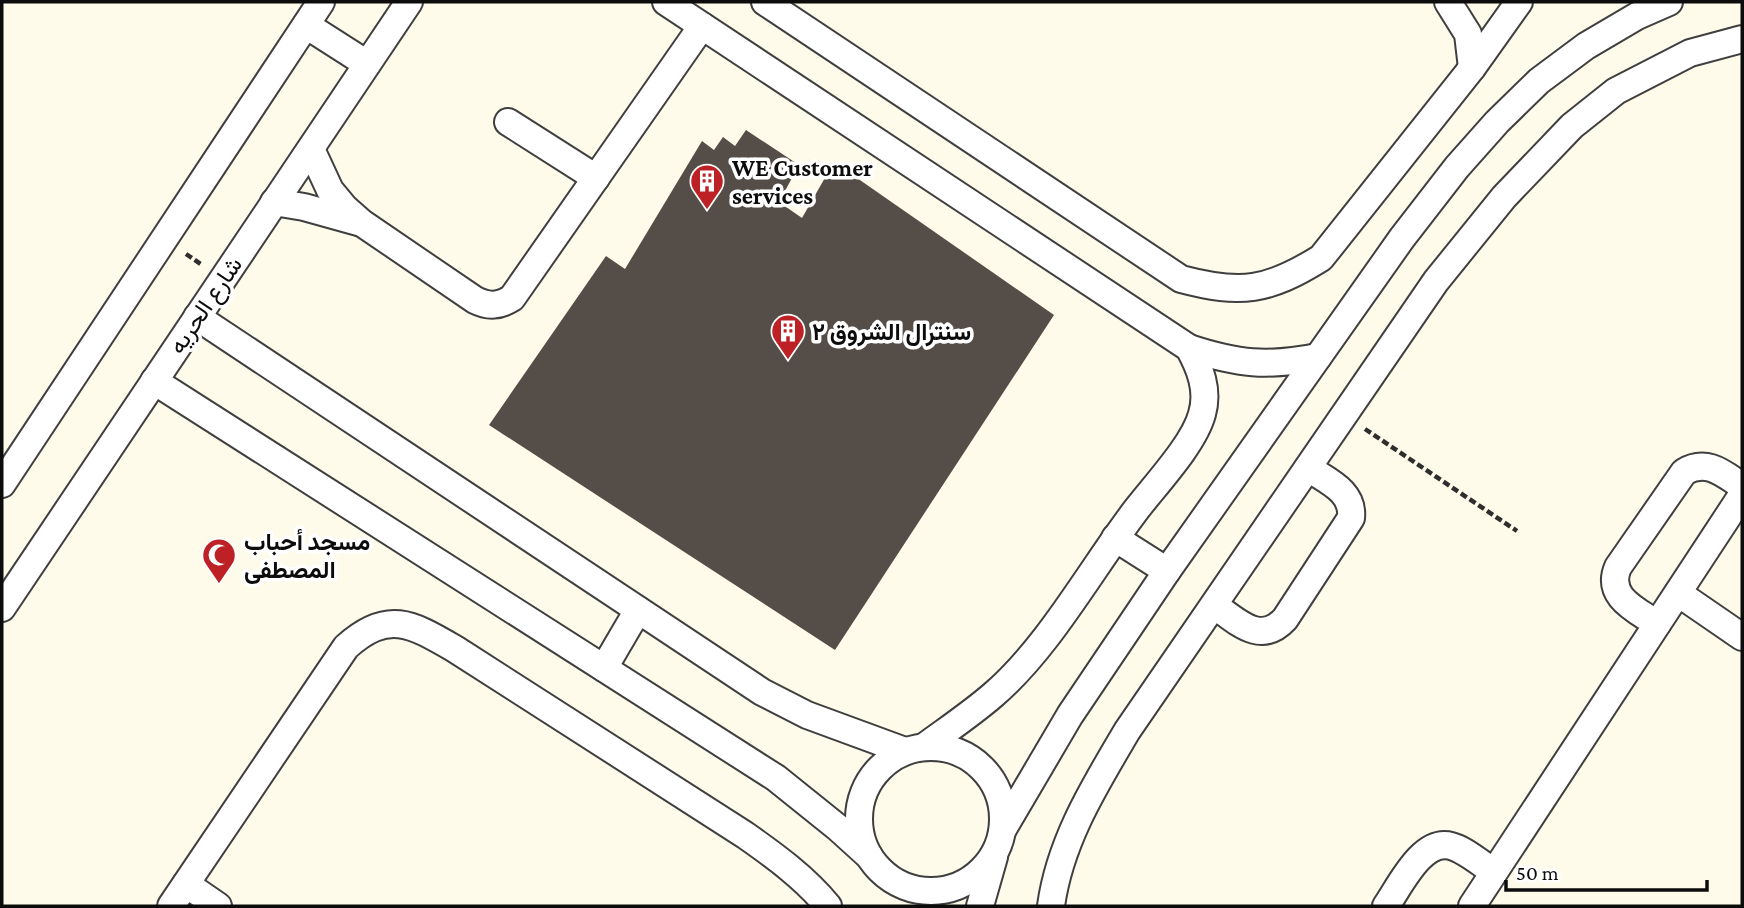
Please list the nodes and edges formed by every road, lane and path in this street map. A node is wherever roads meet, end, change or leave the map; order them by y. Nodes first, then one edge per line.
1 (321, 2) edge
2 (409, 2) edge
3 (666, 2) edge
4 (765, 2) edge
5 (1448, 2) edge
6 (1519, 2) edge
7 (1669, 2) edge
8 (306, 25) junction
9 (702, 26) junction
10 (1741, 47) edge
11 (367, 64) junction
12 (1472, 68) junction
13 (509, 122) dead end
14 (311, 149) junction
15 (596, 178) junction
16 (274, 202) junction
17 (362, 223) junction
18 (164, 240) junction
19 (223, 279) junction
20 (197, 317) junction
21 (1189, 348) junction
22 (1318, 358) junction
23 (154, 381) junction
24 (1344, 415) junction
25 (1308, 468) junction
26 (2, 484) edge
27 (1742, 486) edge
28 (1742, 495) edge
29 (1517, 531) dead end
30 (1115, 538) junction
31 (1167, 571) junction
32 (1678, 593) junction
33 (1214, 605) junction
34 (2, 608) edge
35 (638, 610) junction
36 (1657, 624) junction
37 (1742, 637) edge
38 (604, 668) junction
39 (915, 749) junction
40 (999, 841) junction
41 (877, 866) junction
42 (1494, 873) junction
43 (186, 884) junction
44 (171, 906) edge
45 (218, 906) edge
46 (828, 906) edge
47 (915, 906) edge
48 (980, 906) edge
49 (1051, 906) edge
50 (1386, 906) edge
51 (1474, 906) edge

1 - 8 street
2 - 11 street, شارع الحريه
3 - 9 street
4 - 12 street
5 - 12 street
6 - 12 street
7 - 22 street
8 - 11 street
8 - 18 street
9 - 15 street
9 - 21 street
10 - 24 street
11 - 14 street, شارع الحريه
13 - 15 street
14 - 16 street, شارع الحريه
14 - 17 street
15 - 17 street
16 - 17 street
16 - 19 street, شارع الحريه
18 - 19 path
18 - 26 street
19 - 20 street, شارع الحريه
20 - 23 street, شارع الحريه
20 - 35 street
21 - 22 street
21 - 30 street
22 - 31 street
23 - 34 street, شارع الحريه
23 - 38 street
24 - 25 street
24 - 29 path
25 - 33 street
25 - 33 street
27 - 36 street
28 - 32 street
30 - 31 street
30 - 39 street
31 - 40 street
32 - 36 street
32 - 37 street
33 - 49 street
35 - 38 street
35 - 39 street
36 - 42 street
38 - 41 street
39 - 40 street
39 - 41 street
40 - 41 street
40 - 48 street
41 - 47 street
42 - 50 street
42 - 51 street
43 - 44 street
43 - 45 street
43 - 46 street

